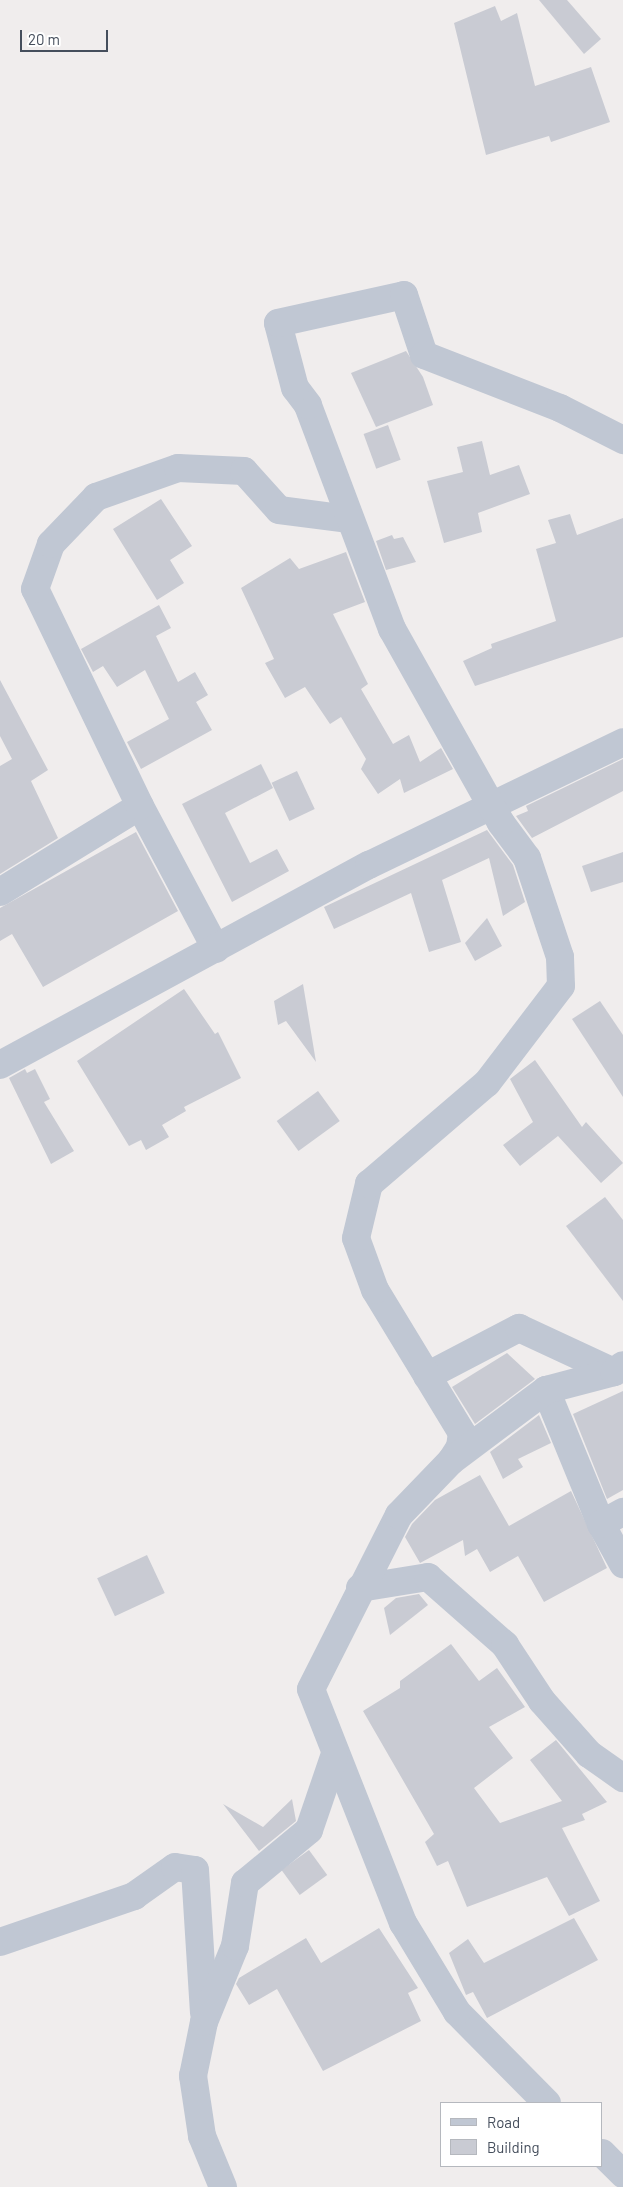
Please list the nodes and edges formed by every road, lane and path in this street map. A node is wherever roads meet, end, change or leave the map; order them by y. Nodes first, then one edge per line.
1 (623, 440) edge
2 (349, 519) junction
3 (623, 742) edge
4 (493, 803) junction
5 (140, 806) junction
6 (0, 892) edge
7 (216, 949) junction
8 (0, 1065) edge
9 (618, 1368) edge
10 (427, 1376) junction
11 (546, 1390) junction
12 (451, 1462) junction
13 (612, 1518) edge
14 (623, 1564) edge
15 (360, 1588) junction
16 (334, 1757) junction
17 (623, 1778) edge
18 (0, 1942) edge
19 (204, 2022) junction
20 (546, 2102) edge
21 (603, 2154) edge
22 (623, 2174) edge
23 (222, 2187) edge

1 - 2 street
2 - 4 street
2 - 5 street
3 - 4 street
4 - 7 street
4 - 10 street
5 - 6 street
5 - 7 street
7 - 8 street
9 - 10 street
9 - 11 street
10 - 12 street
11 - 12 street
11 - 13 street
12 - 15 street
13 - 14 street
15 - 16 street
15 - 17 street
16 - 19 street
16 - 20 street
18 - 19 street
19 - 23 street
21 - 22 street

